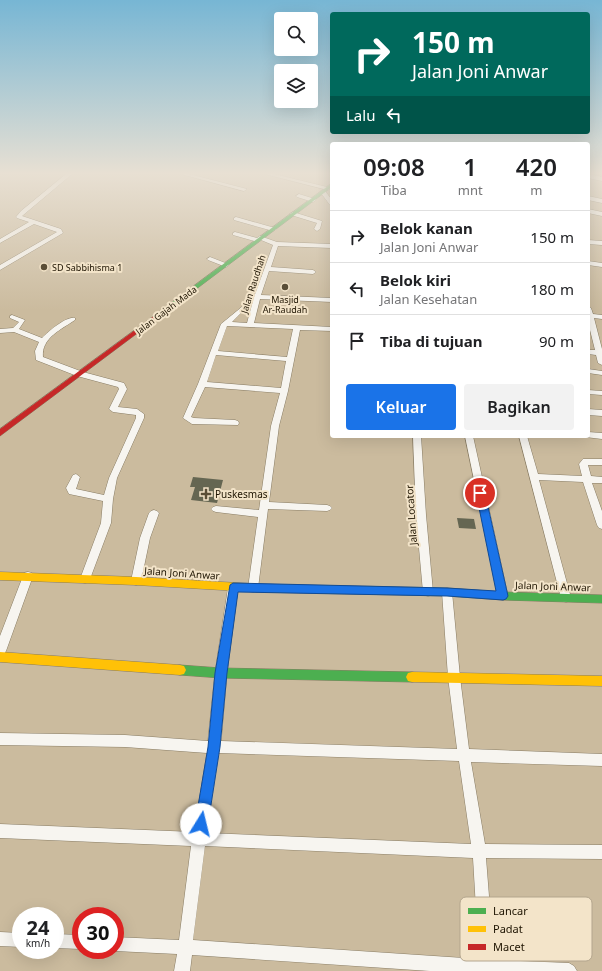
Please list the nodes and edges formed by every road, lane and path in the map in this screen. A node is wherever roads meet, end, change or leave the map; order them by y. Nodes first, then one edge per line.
1 (25, 219) edge
2 (237, 219) edge
3 (286, 219) edge
4 (311, 219) edge
5 (33, 222) junction
6 (273, 229) junction
7 (317, 229) dead end
8 (235, 234) dead end
9 (259, 239) junction
10 (0, 241) edge
11 (590, 242) edge
12 (602, 243) edge
13 (276, 244) junction
14 (330, 246) edge
15 (210, 259) dead end
16 (590, 263) edge
17 (602, 264) edge
18 (226, 265) junction
19 (0, 268) edge
20 (268, 269) junction
21 (313, 272) dead end
22 (257, 297) junction
23 (330, 300) edge
24 (243, 308) dead end
25 (590, 316) edge
26 (12, 317) dead end
27 (602, 317) edge
28 (73, 319) dead end
29 (590, 322) edge
30 (227, 323) junction
31 (250, 324) junction
32 (297, 328) junction
33 (330, 329) edge
34 (15, 330) junction
35 (0, 331) edge
36 (592, 334) edge
37 (42, 341) junction
38 (590, 352) edge
39 (213, 353) junction
40 (600, 353) junction
41 (290, 359) junction
42 (602, 363) edge
43 (590, 371) edge
44 (602, 373) edge
45 (80, 374) junction
46 (202, 384) junction
47 (284, 391) junction
48 (590, 392) edge
49 (602, 393) edge
50 (590, 412) edge
51 (602, 413) edge
52 (235, 423) dead end
53 (0, 433) edge
54 (590, 434) edge
55 (602, 436) edge
56 (418, 438) edge
57 (469, 438) edge
58 (524, 438) edge
59 (602, 462) edge
60 (76, 477) dead end
61 (534, 477) junction
62 (587, 480) junction
63 (602, 480) edge
64 (108, 499) junction
65 (327, 508) dead end
66 (216, 509) dead end
67 (264, 510) junction
68 (154, 513) dead end
69 (602, 525) edge
70 (0, 576) edge
71 (28, 576) junction
72 (85, 579) junction
73 (136, 581) junction
74 (233, 588) junction
75 (253, 588) junction
76 (428, 592) junction
77 (447, 592) junction
78 (503, 596) junction
79 (566, 598) junction
80 (602, 599) edge
81 (0, 651) edge
82 (0, 657) edge
83 (221, 673) junction
84 (454, 677) junction
85 (602, 681) edge
86 (0, 739) edge
87 (214, 747) junction
88 (464, 755) junction
89 (602, 760) edge
90 (0, 831) edge
91 (199, 840) junction
92 (479, 850) junction
93 (602, 852) edge
94 (482, 897) edge
95 (0, 939) edge
96 (12, 940) edge
97 (124, 944) edge
98 (185, 946) junction
99 (487, 961) edge
100 (487, 968) junction
101 (182, 971) edge
102 (569, 971) edge

1 - 5 street
2 - 6 street
3 - 6 main road, Jalan Gajah Mada
4 - 7 street
5 - 10 street
5 - 19 street
6 - 9 main road, Jalan Gajah Mada
8 - 9 street
9 - 13 street
9 - 18 main road, Jalan Gajah Mada
11 - 12 street
13 - 14 street
13 - 20 street, Jalan Raudhah
15 - 18 street
16 - 17 street
18 - 45 main road, Jalan Gajah Mada
20 - 21 street
20 - 22 street, Jalan Raudhah
22 - 23 street
22 - 31 street, Jalan Raudhah
24 - 30 street
25 - 27 street
26 - 34 street
28 - 37 street
29 - 36 street
30 - 31 street
30 - 39 street
31 - 32 street
32 - 33 street
32 - 41 street
34 - 35 street
34 - 37 street
36 - 40 street
37 - 45 street
38 - 40 street
39 - 41 street
39 - 46 street
40 - 42 street
41 - 47 street
43 - 44 street
45 - 53 main road, Jalan Gajah Mada
45 - 64 street
46 - 47 street
46 - 52 street
47 - 67 street
48 - 49 street
50 - 51 street
54 - 55 street
56 - 76 street, Jalan Locator
57 - 78 street
58 - 61 street
59 - 62 street
60 - 64 street
61 - 62 street
61 - 79 street
62 - 63 street
62 - 69 street
64 - 72 street
65 - 67 street
66 - 67 street
67 - 75 street
68 - 73 street
70 - 71 main road, Jalan Joni Anwar
71 - 72 main road, Jalan Joni Anwar
71 - 81 street
72 - 73 main road, Jalan Joni Anwar
73 - 74 main road, Jalan Joni Anwar
74 - 75 main road, Jalan Joni Anwar
74 - 83 street
75 - 76 main road, Jalan Joni Anwar
76 - 77 main road, Jalan Joni Anwar
77 - 78 main road, Jalan Joni Anwar
77 - 84 street
78 - 79 main road, Jalan Joni Anwar
79 - 80 main road, Jalan Joni Anwar
82 - 83 main road
83 - 84 main road
83 - 87 street
84 - 85 main road
84 - 88 street
86 - 87 street
87 - 88 street
87 - 91 street
88 - 89 street
88 - 92 street
90 - 91 street
91 - 92 street
91 - 98 street
92 - 93 street
92 - 94 street
95 - 96 street
97 - 98 street
98 - 100 street
98 - 101 street
99 - 100 street
100 - 102 street

